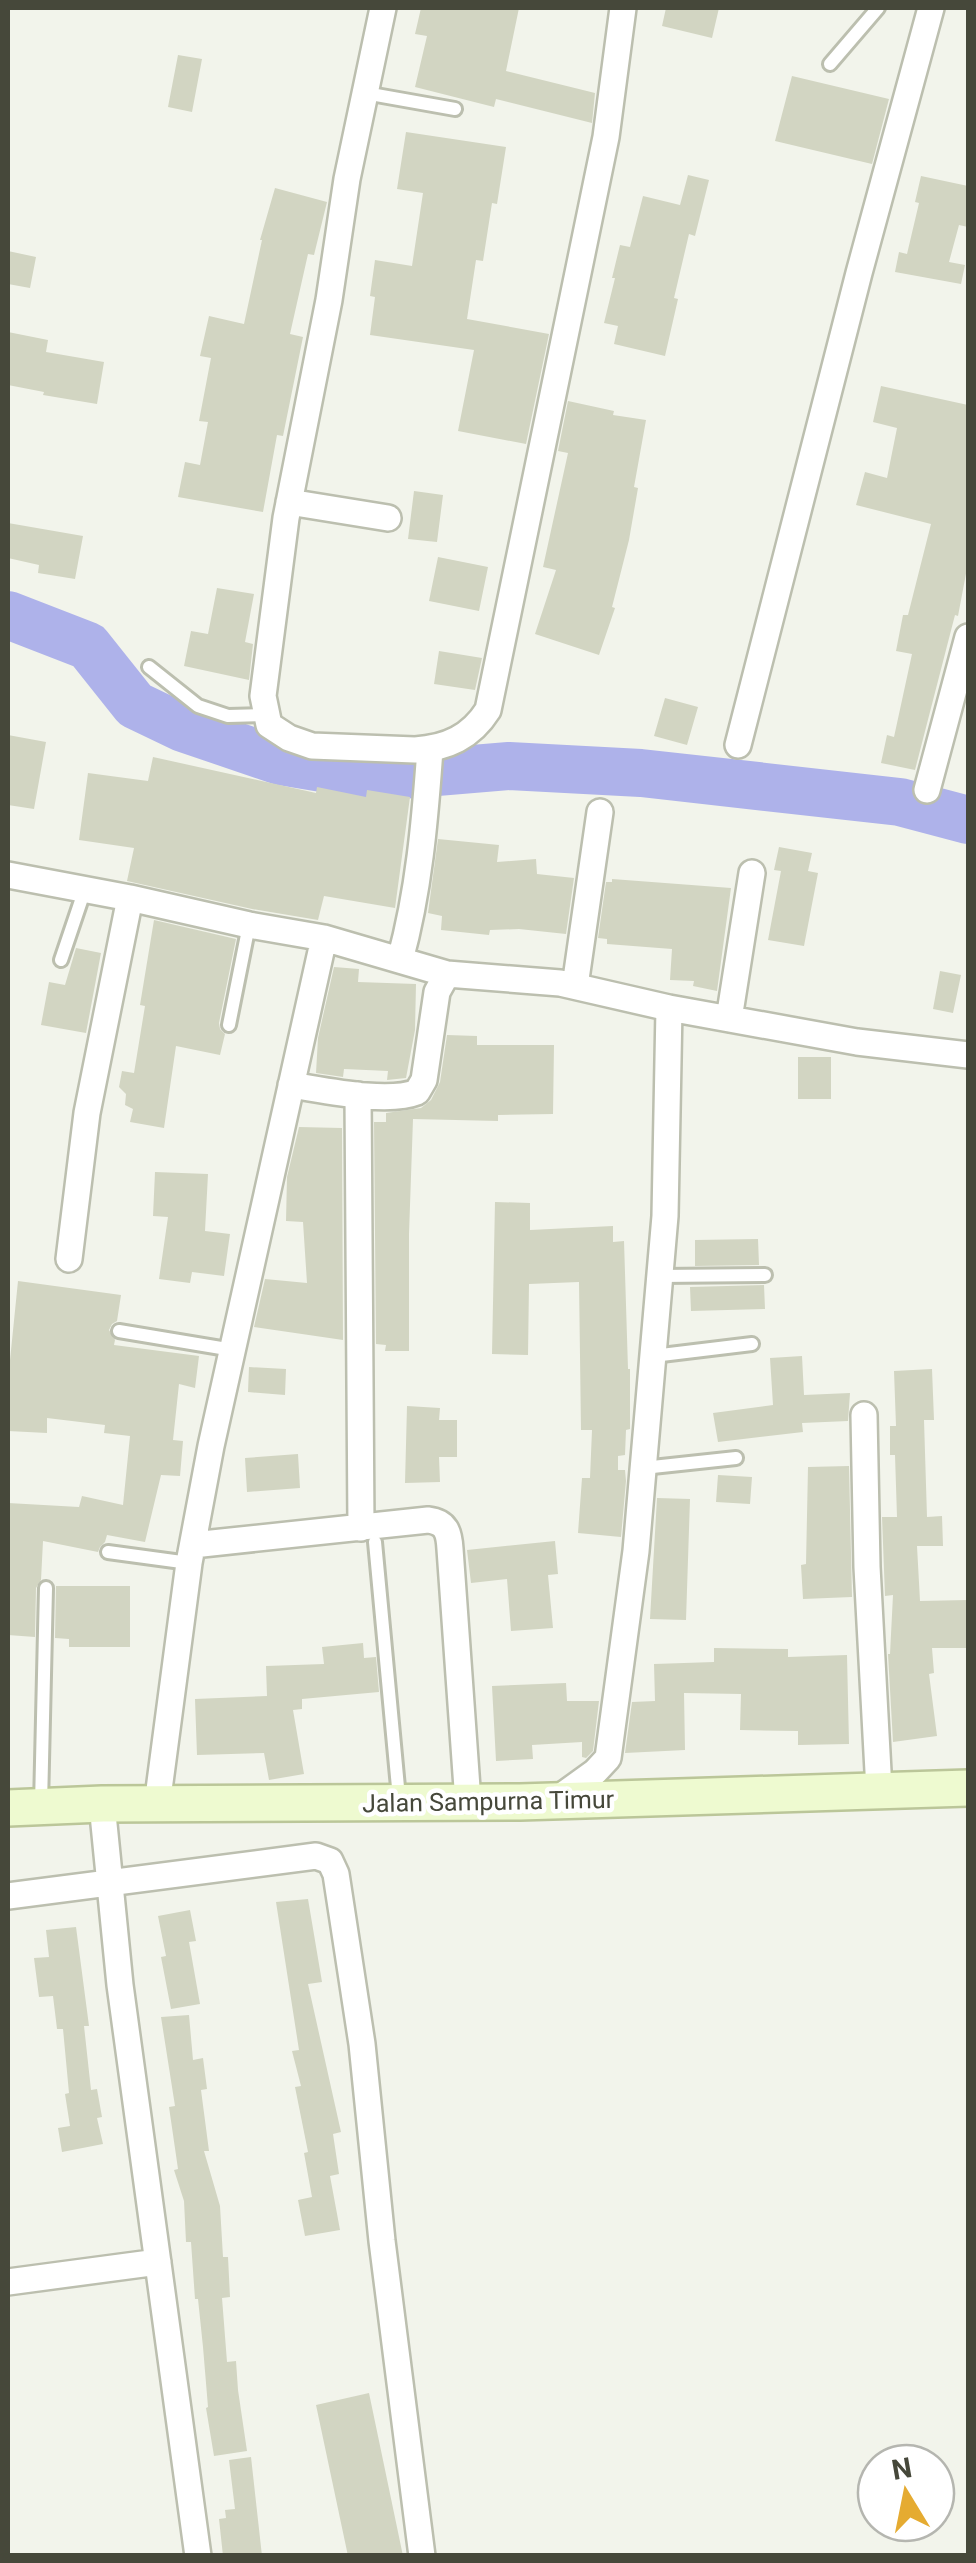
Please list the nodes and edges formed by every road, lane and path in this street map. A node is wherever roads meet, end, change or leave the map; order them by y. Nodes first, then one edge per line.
1 (383, 8) edge
2 (623, 8) edge
3 (878, 8) edge
4 (931, 8) edge
5 (830, 64) dead end
6 (365, 93) junction
7 (454, 109) dead end
8 (289, 502) junction
9 (388, 518) dead end
10 (968, 637) edge
11 (149, 666) dead end
12 (266, 716) junction
13 (738, 745) dead end
14 (429, 756) junction
15 (927, 790) dead end
16 (600, 812) dead end
17 (752, 873) dead end
18 (8, 876) edge
19 (85, 890) junction
20 (130, 898) junction
21 (249, 924) junction
22 (324, 938) junction
23 (61, 960) dead end
24 (400, 960) junction
25 (448, 974) junction
26 (575, 986) junction
27 (669, 1008) junction
28 (730, 1019) junction
29 (229, 1024) dead end
30 (968, 1055) edge
31 (291, 1085) junction
32 (358, 1094) junction
33 (69, 1259) dead end
34 (765, 1275) dead end
35 (660, 1276) junction
36 (119, 1330) dead end
37 (752, 1344) dead end
38 (233, 1350) junction
39 (653, 1356) junction
40 (864, 1415) dead end
41 (736, 1458) dead end
42 (644, 1468) junction
43 (368, 1535) junction
44 (108, 1552) dead end
45 (191, 1554) junction
46 (46, 1588) dead end
47 (968, 1788) edge
48 (880, 1790) junction
49 (556, 1800) junction
50 (468, 1802) junction
51 (400, 1803) junction
52 (102, 1804) junction
53 (158, 1804) junction
54 (24, 1807) edge
55 (110, 1883) junction
56 (8, 1896) edge
57 (158, 2262) junction
58 (8, 2282) edge
59 (198, 2556) edge
60 (422, 2556) edge

1 - 6 street
2 - 14 street
3 - 5 lane
4 - 13 street
6 - 7 lane
6 - 8 street
8 - 9 street
8 - 12 street
10 - 15 street
11 - 12 lane
12 - 14 street
14 - 24 street
16 - 26 street
17 - 28 street
18 - 19 street
19 - 20 street
19 - 23 lane
20 - 21 street
20 - 33 street
21 - 22 street
21 - 29 lane
22 - 24 street
22 - 31 street
24 - 25 street
25 - 26 street
25 - 32 street
26 - 27 street
27 - 28 street
27 - 35 street
28 - 30 street
31 - 32 street
31 - 38 street
32 - 43 street
34 - 35 lane
35 - 39 street
36 - 38 lane
37 - 39 lane
38 - 45 street
39 - 42 street
40 - 48 street
41 - 42 lane
42 - 49 street
43 - 45 street
43 - 50 street
43 - 51 lane
44 - 45 lane
45 - 53 street
46 - 54 lane
47 - 48 street, Jalan Sampurna Timur
48 - 49 street, Jalan Sampurna Timur
49 - 50 street, Jalan Sampurna Timur
50 - 51 street, Jalan Sampurna Timur
51 - 53 street, Jalan Sampurna Timur
52 - 53 street, Jalan Sampurna Timur
52 - 54 street, Jalan Sampurna Timur
52 - 55 street
55 - 56 street
55 - 57 street
55 - 60 street
57 - 58 street
57 - 59 street

